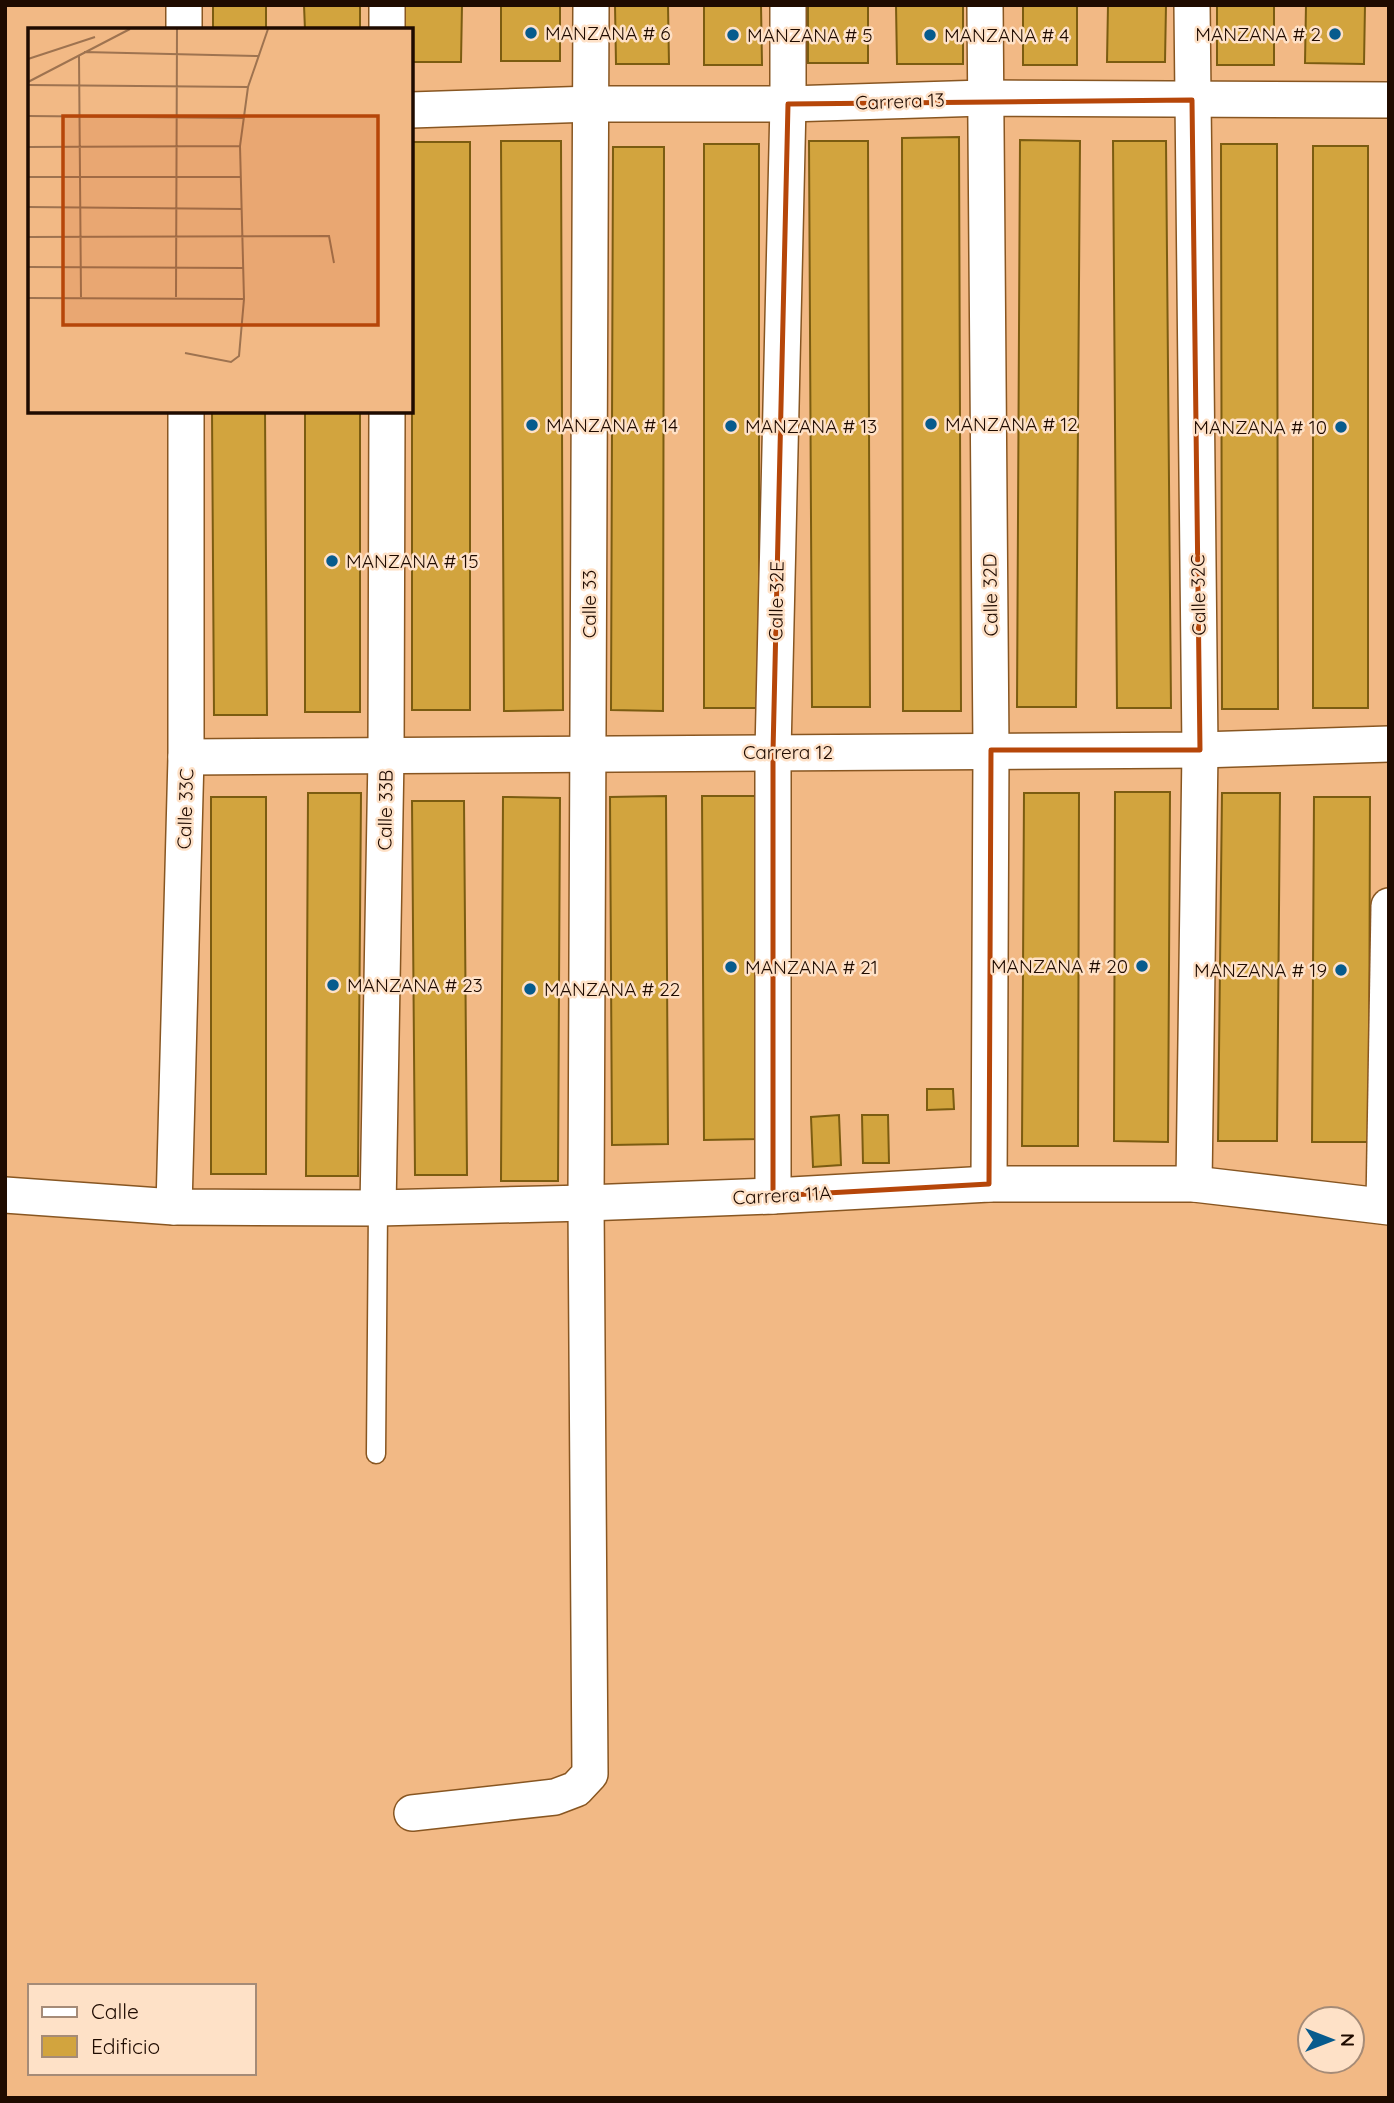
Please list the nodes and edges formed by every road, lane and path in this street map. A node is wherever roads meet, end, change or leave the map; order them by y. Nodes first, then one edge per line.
1 (184, 5) edge
2 (387, 5) edge
3 (591, 5) edge
4 (788, 5) edge
5 (985, 5) edge
6 (1192, 5) edge
7 (184, 28) edge
8 (387, 28) edge
9 (984, 98) junction
10 (1192, 100) junction
11 (1389, 100) edge
12 (592, 104) junction
13 (788, 104) junction
14 (413, 110) edge
15 (186, 413) edge
16 (387, 413) edge
17 (1389, 744) edge
18 (991, 750) junction
19 (1200, 750) junction
20 (773, 752) junction
21 (589, 753) junction
22 (386, 756) junction
23 (186, 757) junction
24 (1389, 906) edge
25 (989, 1184) junction
26 (1194, 1184) junction
27 (5, 1195) edge
28 (773, 1196) junction
29 (586, 1203) junction
30 (1386, 1206) edge
31 (174, 1207) junction
32 (378, 1208) junction
33 (376, 1454) dead end
34 (412, 1814) dead end

1 - 7 street
2 - 8 street
3 - 12 street, Calle 33
4 - 13 street, Calle 32E
5 - 9 street, Calle 32D
6 - 10 street, Calle 32C
9 - 10 street, Carrera 13
9 - 13 street, Carrera 13
9 - 18 street, Calle 32D
10 - 11 street, Carrera 13
10 - 19 street, Calle 32C
12 - 13 street, Carrera 13
12 - 14 street, Carrera 13
12 - 21 street, Calle 33
13 - 20 street, Calle 32E
15 - 23 street, Calle 33C
16 - 22 street, Calle 33B
17 - 19 street, Carrera 12
18 - 19 street, Carrera 12
18 - 20 street, Carrera 12
18 - 25 street, Calle 32D
19 - 26 street, Calle 32C
20 - 21 street, Carrera 12
20 - 28 street, Calle 32E
21 - 22 street, Carrera 12
21 - 29 street, Calle 33
22 - 23 street, Carrera 12
22 - 32 street, Calle 33B
23 - 31 street, Calle 33C
24 - 30 street
25 - 26 street, Carrera 11A
25 - 28 street, Carrera 11A
26 - 30 street, Carrera 11A
27 - 31 street, Carrera 11A
28 - 29 street, Carrera 11A
29 - 32 street, Carrera 11A
29 - 34 street, Calle 33
31 - 32 street, Carrera 11A
32 - 33 lane

